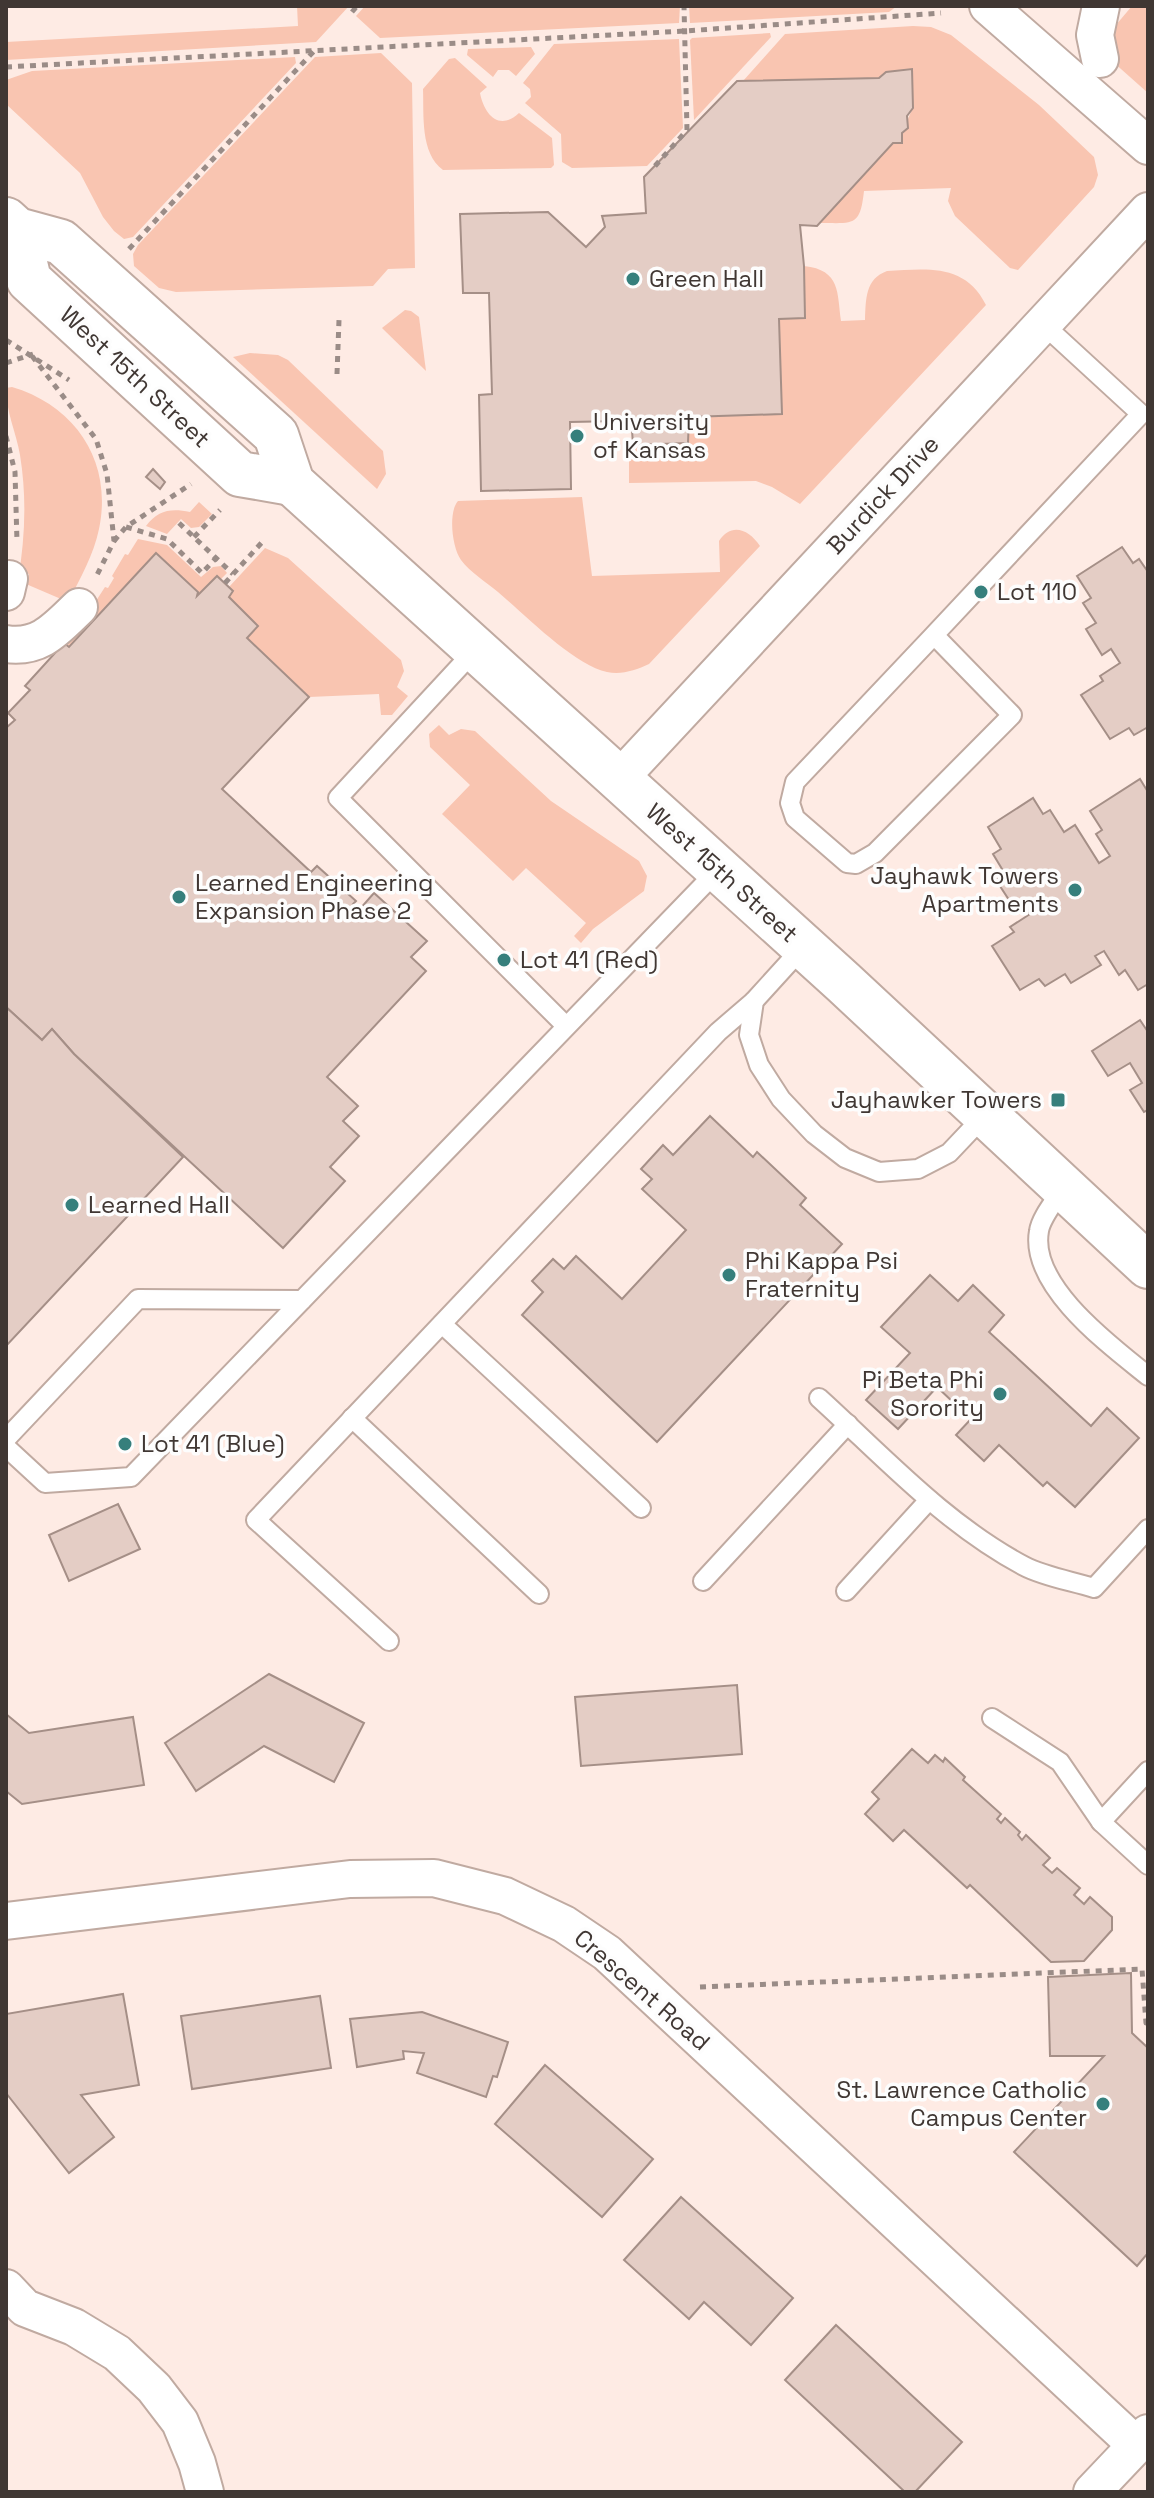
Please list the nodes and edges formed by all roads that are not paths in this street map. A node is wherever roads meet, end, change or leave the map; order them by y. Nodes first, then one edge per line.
1 (988, 6) edge
2 (1101, 6) edge
3 (1100, 59) dead end
4 (1148, 146) edge
5 (1148, 211) edge
6 (11, 225) edge
7 (1043, 324) junction
8 (79, 607) road end
9 (934, 635) junction
10 (476, 649) junction
11 (8, 650) edge
12 (619, 779) junction
13 (718, 870) junction
14 (804, 946) junction
15 (754, 1001) junction
16 (566, 1026) junction
17 (985, 1115) junction
18 (1063, 1188) junction
19 (1148, 1266) edge
20 (302, 1300) junction
21 (442, 1324) junction
22 (1148, 1376) edge
23 (819, 1398) dead end
24 (352, 1418) junction
25 (848, 1424) junction
26 (6, 1439) edge
27 (6, 1447) edge
28 (929, 1500) junction
29 (641, 1508) dead end
30 (1148, 1529) edge
31 (703, 1581) dead end
32 (846, 1591) dead end
33 (539, 1594) dead end
34 (389, 1641) dead end
35 (992, 1718) dead end
36 (1148, 1771) edge
37 (1101, 1822) junction
38 (1148, 1865) edge
39 (6, 1921) edge
40 (12, 2301) edge
41 (1142, 2439) edge
42 (205, 2492) edge
43 (1092, 2492) edge

1 - 4 street
2 - 3 street
5 - 7 street, Burdick Drive
6 - 10 street, West 15th Street
7 - 9 lane
7 - 12 street, Burdick Drive
8 - 11 street
9 - 9 lane
10 - 12 street, West 15th Street
10 - 16 lane
12 - 13 street, West 15th Street
13 - 14 street, West 15th Street
13 - 16 lane
14 - 15 lane
14 - 17 street, West 15th Street
15 - 17 lane
15 - 21 lane
16 - 20 lane
17 - 18 street, West 15th Street
18 - 19 street, West 15th Street
18 - 22 lane
20 - 26 lane
20 - 27 lane
21 - 24 lane
21 - 29 lane
23 - 25 lane
24 - 33 lane
24 - 34 lane
25 - 28 lane
25 - 31 lane
28 - 30 lane
28 - 32 lane
35 - 37 lane
36 - 37 lane
37 - 38 lane
39 - 41 street, Crescent Road
40 - 42 street
41 - 43 street

